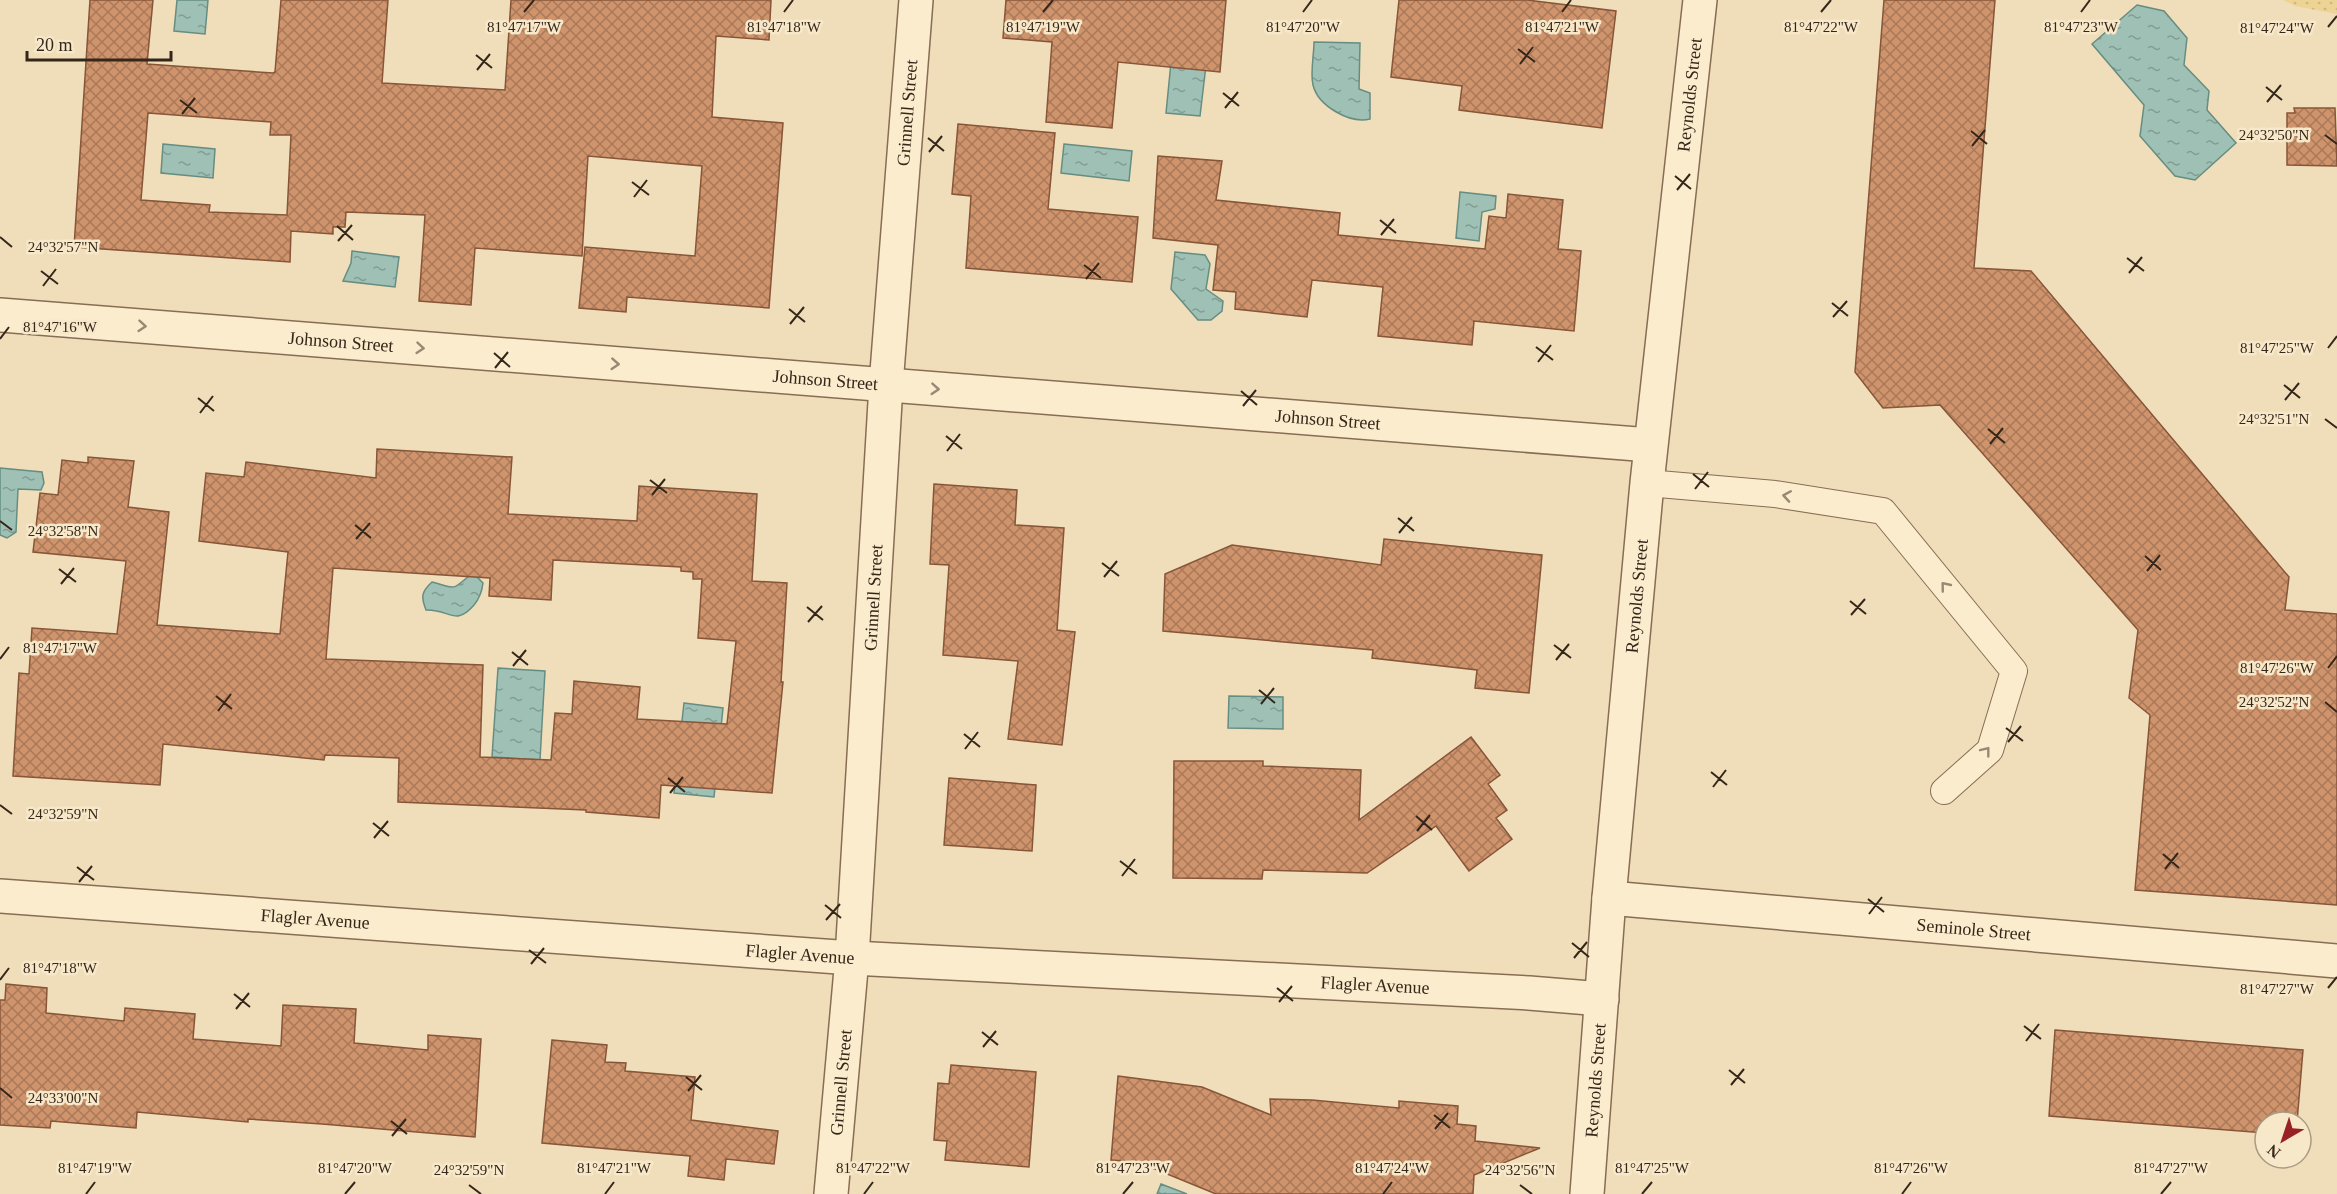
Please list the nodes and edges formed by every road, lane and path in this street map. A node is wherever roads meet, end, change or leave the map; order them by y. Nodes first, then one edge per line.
1 (916, 0) edge
2 (1700, 0) edge
3 (0, 315) edge
4 (885, 385) junction
5 (1650, 445) junction
6 (1647, 483) junction
7 (1944, 791) dead end
8 (0, 896) edge
9 (1609, 898) junction
10 (852, 957) junction
11 (2337, 961) edge
12 (1602, 999) junction
13 (831, 1194) edge
14 (1587, 1194) edge

1 - 4 street, Grinnell Street
2 - 5 street, Reynolds Street
3 -> 4 street, Johnson Street
4 -> 5 street, Johnson Street
4 - 10 street, Grinnell Street
5 - 6 street, Reynolds Street
7 -> 6 lane
6 - 9 street, Reynolds Street
8 - 10 street, Flagler Avenue
9 - 11 street, Seminole Street
9 - 12 street, Reynolds Street
10 - 12 street, Flagler Avenue
10 - 13 street, Grinnell Street
12 - 14 street, Reynolds Street

